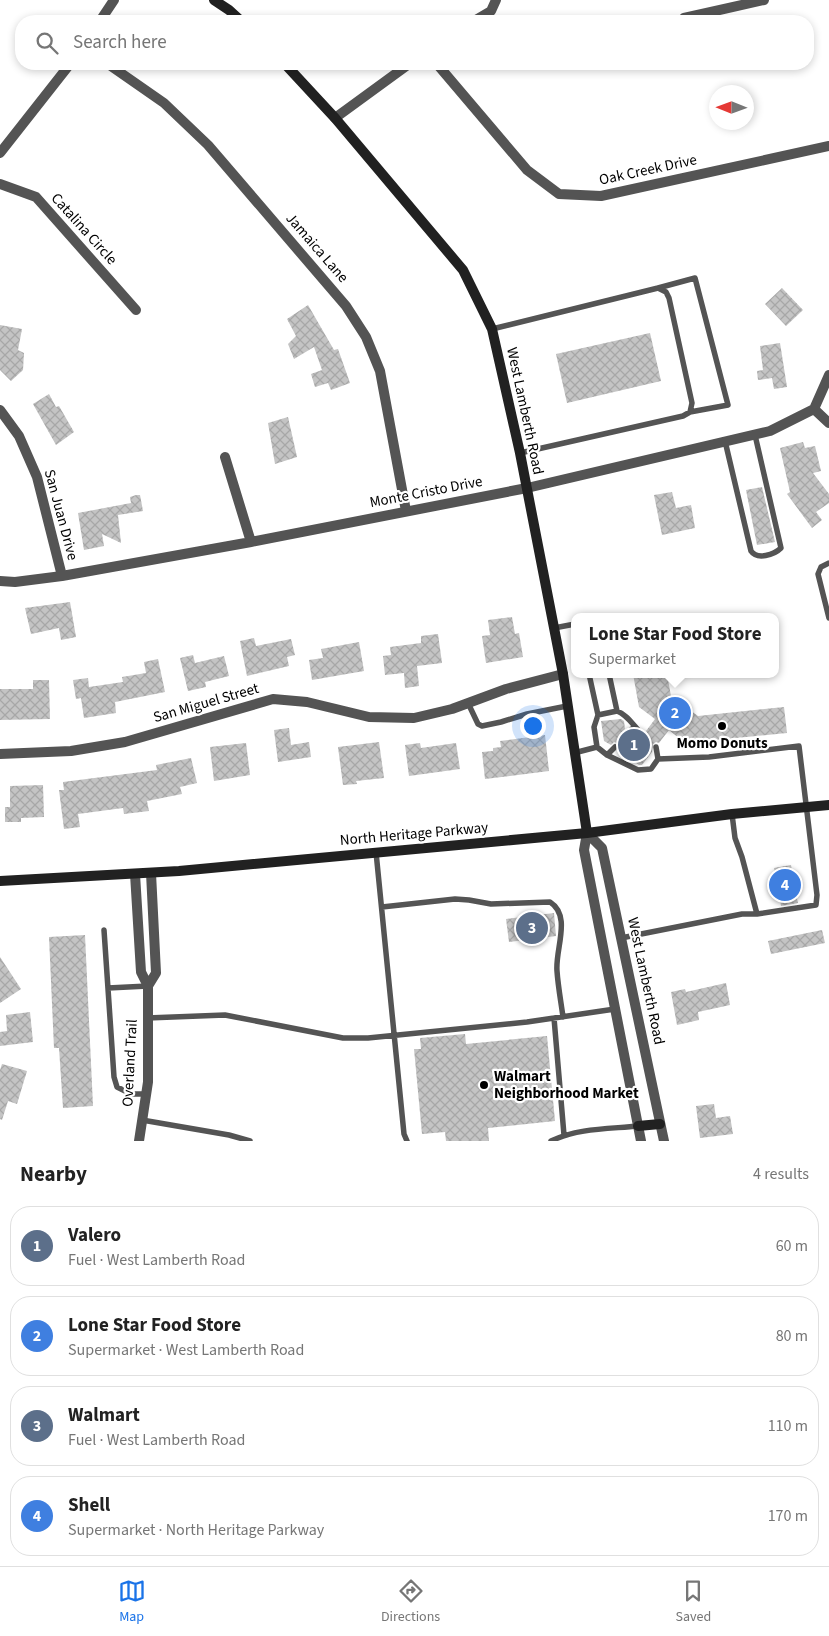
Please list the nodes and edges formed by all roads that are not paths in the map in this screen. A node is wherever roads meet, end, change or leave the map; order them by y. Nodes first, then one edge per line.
1 (114, 0) edge
2 (214, 0) edge
3 (496, 0) edge
4 (764, 0) edge
5 (104, 15) edge
6 (234, 15) edge
7 (484, 15) edge
8 (697, 15) edge
9 (65, 70) edge
10 (117, 70) edge
11 (291, 70) edge
12 (402, 70) edge
13 (442, 70) edge
14 (335, 118) junction
15 (829, 146) edge
16 (0, 153) edge
17 (0, 184) edge
18 (658, 288) junction
19 (136, 310) dead end
20 (492, 329) junction
21 (829, 375) edge
22 (814, 409) junction
23 (0, 410) edge
24 (690, 412) junction
25 (829, 423) edge
26 (754, 435) junction
27 (725, 441) junction
28 (520, 453) junction
29 (225, 458) dead end
30 (527, 488) junction
31 (406, 510) junction
32 (251, 542) junction
33 (829, 563) edge
34 (62, 576) junction
35 (0, 581) edge
36 (829, 618) edge
37 (571, 625) edge
38 (554, 628) junction
39 (563, 674) junction
40 (591, 678) edge
41 (610, 678) edge
42 (468, 703) junction
43 (568, 706) junction
44 (617, 711) junction
45 (598, 715) junction
46 (634, 726) junction
47 (626, 734) dead end
48 (642, 735) dead end
49 (597, 747) junction
50 (656, 747) dead end
51 (615, 748) dead end
52 (574, 753) junction
53 (0, 754) edge
54 (607, 755) junction
55 (658, 759) junction
56 (829, 805) edge
57 (806, 808) junction
58 (732, 814) junction
59 (586, 833) junction
60 (376, 852) junction
61 (151, 873) junction
62 (135, 874) junction
63 (0, 881) edge
64 (382, 907) junction
65 (757, 914) junction
66 (104, 930) dead end
67 (621, 938) junction
68 (148, 986) junction
69 (108, 988) junction
70 (615, 1009) junction
71 (563, 1017) junction
72 (147, 1018) junction
73 (554, 1018) junction
74 (395, 1035) junction
75 (146, 1094) junction
76 (142, 1120) junction
77 (660, 1124) junction
78 (638, 1126) junction
79 (564, 1135) junction
80 (139, 1141) edge
81 (250, 1141) edge
82 (407, 1141) edge
83 (551, 1141) edge
84 (641, 1141) edge
85 (664, 1141) edge

1 - 5 street
2 - 6 street
3 - 7 street
4 - 8 street
9 - 16 street
10 - 31 street, Jamaica Lane
11 - 14 street, West Lamberth Road
12 - 14 street
13 - 15 street, Oak Creek Drive
14 - 20 street, West Lamberth Road
17 - 19 street, Catalina Circle
18 - 20 lane
18 - 24 lane
18 - 24 lane
20 - 28 street, West Lamberth Road
21 - 22 street
22 - 25 street
22 - 26 street, Monte Cristo Drive
23 - 34 street, San Juan Drive
24 - 28 lane
26 - 27 street, Monte Cristo Drive
26 - 27 lane
27 - 30 street, Monte Cristo Drive
28 - 30 street, West Lamberth Road
29 - 32 street
30 - 31 street, Monte Cristo Drive
30 - 38 street, West Lamberth Road
31 - 32 street, Monte Cristo Drive
32 - 34 street, Monte Cristo Drive
33 - 36 lane
34 - 35 street, Monte Cristo Drive
37 - 38 lane
38 - 39 street, West Lamberth Road
39 - 42 street, San Miguel Street
39 - 43 street, West Lamberth Road
40 - 45 lane
41 - 44 lane
42 - 43 lane
42 - 53 street, San Miguel Street
43 - 52 street, West Lamberth Road
44 - 45 lane
44 - 46 lane
45 - 49 lane
46 - 47 lane
46 - 48 lane
49 - 52 lane
49 - 54 lane
50 - 55 lane
51 - 54 lane
52 - 59 street, West Lamberth Road
54 - 55 lane
55 - 57 lane
56 - 57 street, North Heritage Parkway
57 - 58 street, North Heritage Parkway
57 - 65 lane
58 - 59 street, North Heritage Parkway
58 - 65 lane
59 - 60 street, North Heritage Parkway
59 - 67 street, West Lamberth Road
59 - 70 street, West Lamberth Road
60 - 61 street, North Heritage Parkway
60 - 64 lane
61 - 62 street, North Heritage Parkway
61 - 68 street, Overland Trail
62 - 63 street, North Heritage Parkway
62 - 68 street, Overland Trail
64 - 71 lane
64 - 74 lane
65 - 67 lane
66 - 69 lane
67 - 77 street, West Lamberth Road
68 - 69 lane
68 - 72 street, Overland Trail
69 - 75 lane
70 - 71 lane
70 - 78 street, West Lamberth Road
71 - 73 lane
72 - 74 lane
72 - 75 street, Overland Trail
73 - 74 lane
73 - 79 lane
74 - 82 lane
75 - 76 street, Overland Trail
76 - 80 street, Overland Trail
76 - 81 lane
77 - 78 street
77 - 85 street, West Lamberth Road
78 - 79 lane
78 - 84 street, West Lamberth Road
79 - 83 lane

